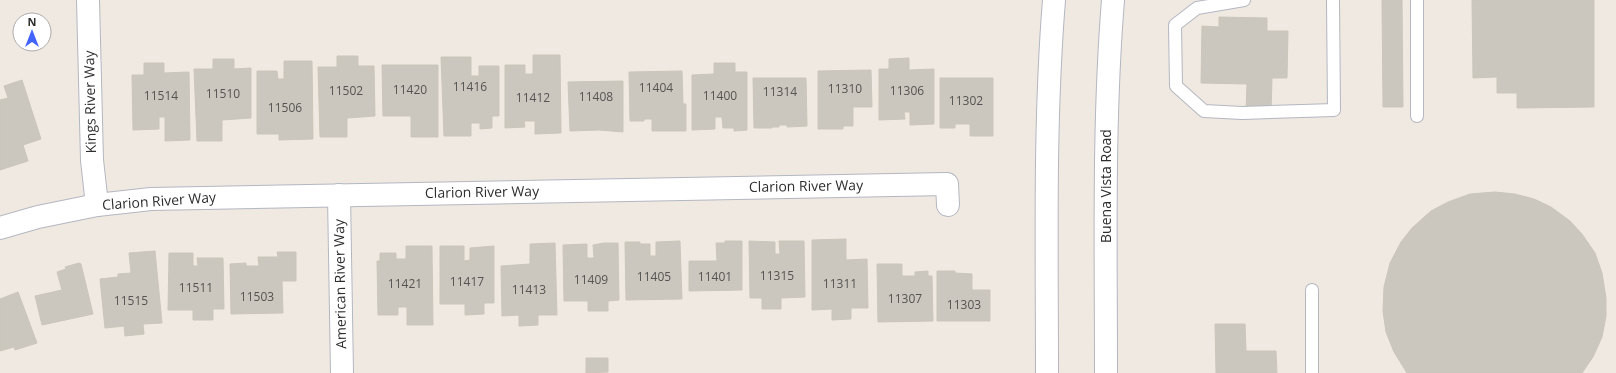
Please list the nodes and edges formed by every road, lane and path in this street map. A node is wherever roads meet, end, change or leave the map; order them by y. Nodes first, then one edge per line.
1 (88, 0) edge
2 (1054, 0) edge
3 (1113, 0) edge
4 (1244, 0) edge
5 (1333, 0) edge
6 (1417, 0) edge
7 (1417, 116) dead end
8 (339, 195) junction
9 (97, 204) junction
10 (948, 204) dead end
11 (0, 228) edge
12 (1312, 290) dead end
13 (342, 373) edge
14 (1047, 373) edge
15 (1106, 373) edge
16 (1312, 373) edge

1 - 9 street, Kings River Way
2 - 14 street
3 - 15 street, Buena Vista Road
4 - 5 lane
6 - 7 lane
8 - 9 street, Clarion River Way
8 - 10 street, Clarion River Way
8 - 13 street, American River Way
9 - 11 street, Clarion River Way
12 - 16 lane

